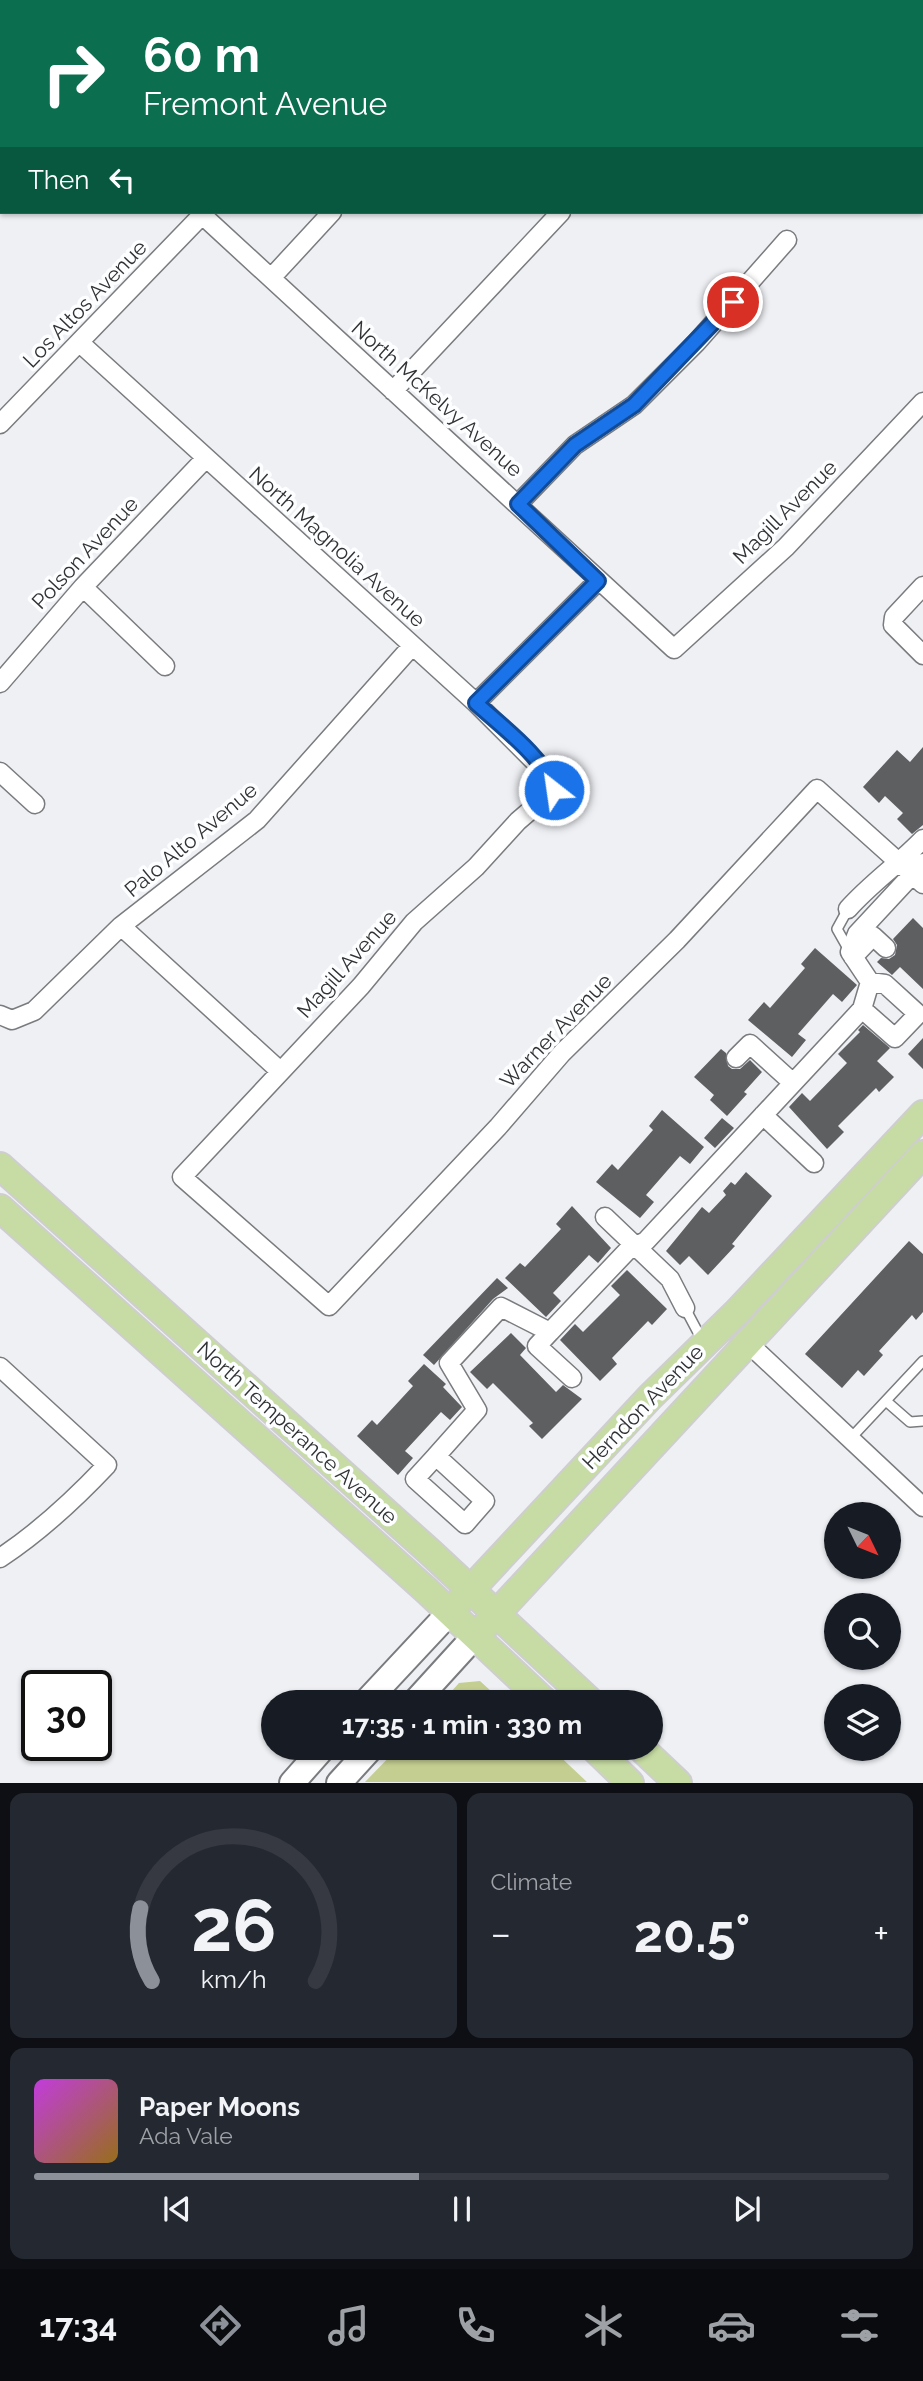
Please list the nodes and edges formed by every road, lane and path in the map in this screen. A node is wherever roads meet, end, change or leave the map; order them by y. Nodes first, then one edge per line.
1 (200, 214) edge
2 (202, 214) edge
3 (330, 214) edge
4 (559, 214) edge
5 (787, 240) dead end
6 (272, 277) junction
7 (80, 344) junction
8 (393, 391) junction
9 (923, 402) edge
10 (0, 424) edge
11 (206, 458) junction
12 (518, 504) junction
13 (598, 581) junction
14 (923, 586) edge
15 (83, 587) junction
16 (412, 646) junction
17 (674, 649) joint
18 (923, 655) edge
19 (166, 666) dead end
20 (0, 683) edge
21 (476, 703) junction
22 (0, 772) edge
23 (554, 790) joint
24 (35, 804) dead end
25 (923, 839) edge
26 (914, 871) edge
27 (848, 909) joint
28 (121, 926) junction
29 (886, 948) dead end
30 (852, 955) junction
31 (870, 982) junction
32 (862, 1009) junction
33 (6, 1017) edge
34 (736, 1058) dead end
35 (280, 1071) junction
36 (793, 1083) junction
37 (923, 1114) edge
38 (763, 1115) junction
39 (921, 1155) edge
40 (814, 1163) dead end
41 (0, 1166) edge
42 (182, 1177) joint
43 (0, 1208) edge
44 (605, 1217) dead end
45 (636, 1246) junction
46 (685, 1308) joint
47 (550, 1332) junction
48 (704, 1343) junction
49 (749, 1344) junction
50 (923, 1362) edge
51 (0, 1367) edge
52 (572, 1378) dead end
53 (887, 1401) junction
54 (923, 1421) edge
55 (850, 1439) junction
56 (436, 1456) dead end
57 (923, 1507) edge
58 (0, 1558) edge
59 (471, 1590) junction
60 (450, 1612) junction
61 (497, 1613) junction
62 (475, 1636) junction
63 (377, 1690) edge
64 (426, 1690) edge
65 (532, 1690) edge
66 (578, 1690) edge
67 (312, 1760) edge
68 (360, 1760) edge
69 (606, 1760) edge
70 (654, 1760) edge
71 (292, 1783) edge
72 (339, 1783) edge
73 (630, 1783) edge
74 (678, 1783) edge

1 - 7 street, Los Altos Avenue
2 - 6 street, North McKelvy Avenue
3 - 6 street
4 - 8 street
5 - 12 street
6 - 8 street, North McKelvy Avenue
7 - 10 street, Los Altos Avenue
7 - 11 street, North Magnolia Avenue
8 - 12 street, North McKelvy Avenue
9 - 17 street, Magill Avenue
11 - 15 street, Polson Avenue
11 - 16 street, North Magnolia Avenue
12 - 13 street, North McKelvy Avenue
13 - 17 street, North McKelvy Avenue
13 - 21 street
14 - 18 street
15 - 19 street
15 - 20 street, Polson Avenue
16 - 21 street, North Magnolia Avenue
16 - 28 street, Palo Alto Avenue
21 - 23 street, North Magnolia Avenue
22 - 24 street
23 - 35 street, Magill Avenue
25 - 26 street
26 - 27 street
26 - 30 street
26 - 42 street, Warner Avenue
27 - 30 lane
28 - 33 street, Palo Alto Avenue
28 - 35 street
29 - 30 street
30 - 31 street
31 - 32 street
31 - 32 street
32 - 36 street
34 - 36 street
35 - 42 street, Magill Avenue
36 - 38 street
37 - 48 main road, Herndon Avenue
38 - 40 street
38 - 45 street
39 - 49 main road, Herndon Avenue
41 - 59 main road, North Temperance Avenue
43 - 60 main road, North Temperance Avenue
44 - 45 street
45 - 46 street
45 - 47 street
46 - 48 lane
47 - 52 street
47 - 56 street
48 - 59 main road, Herndon Avenue
49 - 55 street
49 - 61 main road, Herndon Avenue
50 - 53 lane
51 - 58 street
53 - 54 lane
53 - 55 lane
55 - 57 street
59 - 60 main road, Herndon Avenue
59 - 61 main road, North Temperance Avenue
60 - 62 main road, North Temperance Avenue
60 - 63 main road, Herndon Avenue
61 - 62 main road, Herndon Avenue
61 - 66 main road, North Temperance Avenue
62 - 64 main road, Herndon Avenue
62 - 65 main road, North Temperance Avenue
67 - 71 main road
68 - 72 main road
69 - 73 main road
70 - 74 main road

